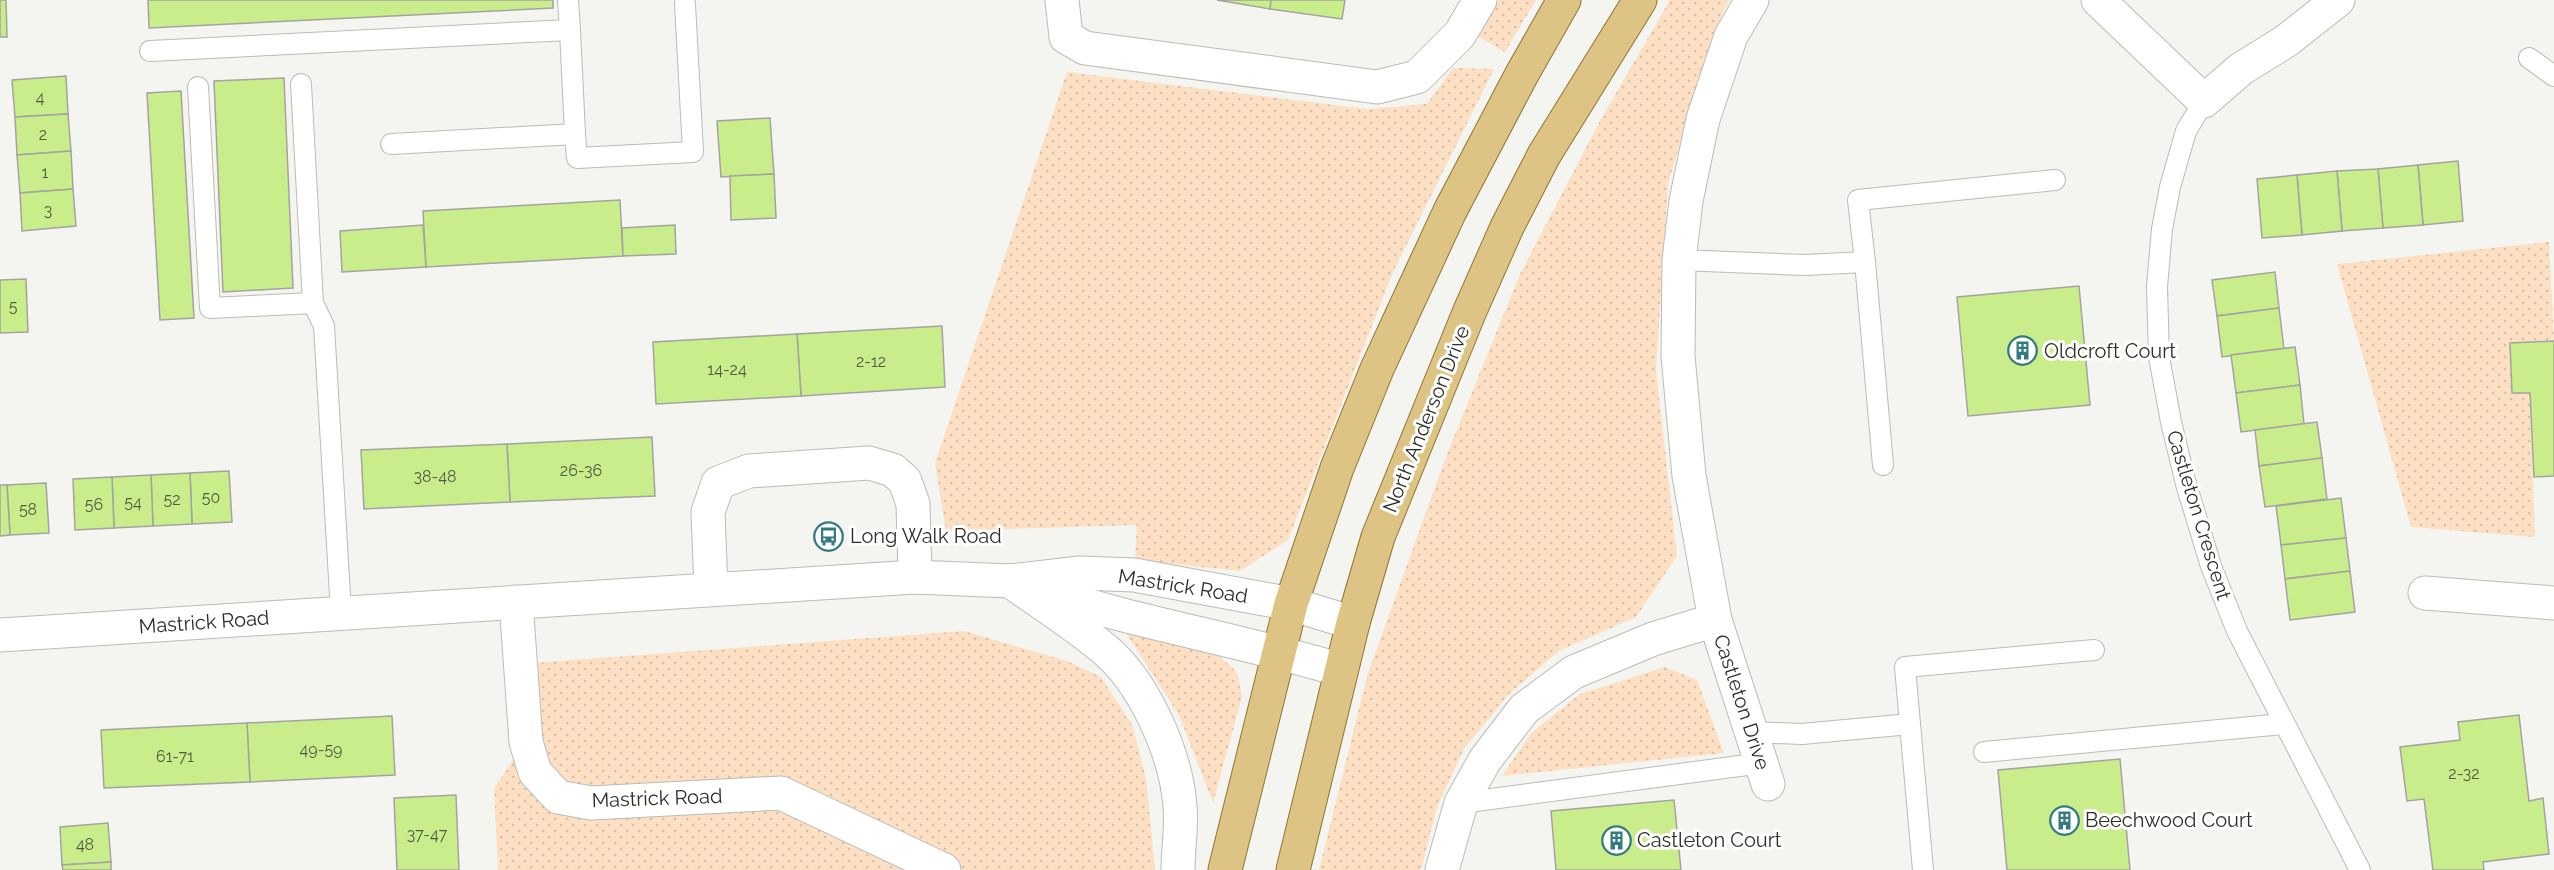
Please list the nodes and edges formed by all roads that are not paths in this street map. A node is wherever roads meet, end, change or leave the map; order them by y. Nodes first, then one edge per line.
1 (568, 0) edge
2 (1062, 0) edge
3 (1480, 0) edge
4 (1564, 0) edge
5 (1640, 0) edge
6 (1752, 0) edge
7 (2098, 0) edge
8 (2338, 0) edge
9 (685, 3) dead end
10 (570, 30) junction
11 (150, 51) dead end
12 (2529, 58) dead end
13 (2554, 76) edge
14 (300, 84) dead end
15 (198, 87) dead end
16 (2204, 101) junction
17 (575, 134) junction
18 (391, 144) dead end
19 (2055, 180) dead end
20 (1679, 260) junction
21 (1865, 262) junction
22 (313, 303) junction
23 (1883, 465) dead end
24 (915, 577) junction
25 (1010, 581) junction
26 (711, 590) junction
27 (2425, 593) dead end
28 (516, 602) junction
29 (2554, 603) edge
30 (1291, 604) junction
31 (341, 612) junction
32 (1715, 620) junction
33 (1353, 623) junction
34 (0, 635) edge
35 (2094, 650) dead end
36 (1279, 651) junction
37 (1341, 670) junction
38 (1910, 724) junction
39 (2283, 724) junction
40 (1751, 732) junction
41 (1984, 752) dead end
42 (1765, 774) joint
43 (1461, 803) junction
44 (944, 870) edge
45 (1178, 870) edge
46 (1225, 870) edge
47 (1293, 870) edge
48 (1442, 870) edge
49 (1923, 870) edge
50 (2360, 870) edge

1 - 10 lane
2 - 3 street
4 - 30 main road
5 - 33 main road, North Anderson Drive
6 - 20 street
7 - 16 street
8 - 16 street
9 - 17 lane
10 - 11 lane
10 - 17 lane
12 - 13 lane
14 - 22 lane
15 - 22 lane
16 - 39 lane, Castleton Crescent
17 - 18 lane
19 - 21 lane
20 - 21 lane
20 - 32 street
21 - 23 lane
22 - 31 lane
24 - 25 street, Mastrick Road
24 - 26 street, Mastrick Road
24 - 26 street
25 - 30 street, Mastrick Road
25 - 36 street, Mastrick Road
25 - 45 street
26 - 28 street, Mastrick Road
27 - 29 street
28 - 31 street, Mastrick Road
28 - 44 street, Mastrick Road
30 - 33 street, Mastrick Road
30 - 36 main road
31 - 34 street, Mastrick Road
32 - 40 street, Castleton Drive
32 - 43 street
33 - 37 main road, North Anderson Drive
35 - 38 lane
36 - 37 street, Mastrick Road
36 - 46 main road
37 - 47 main road, North Anderson Drive
38 - 40 lane
38 - 49 lane
39 - 41 lane
39 - 50 lane, Castleton Crescent
40 - 42 street, Castleton Drive
42 - 43 lane
43 - 48 street

